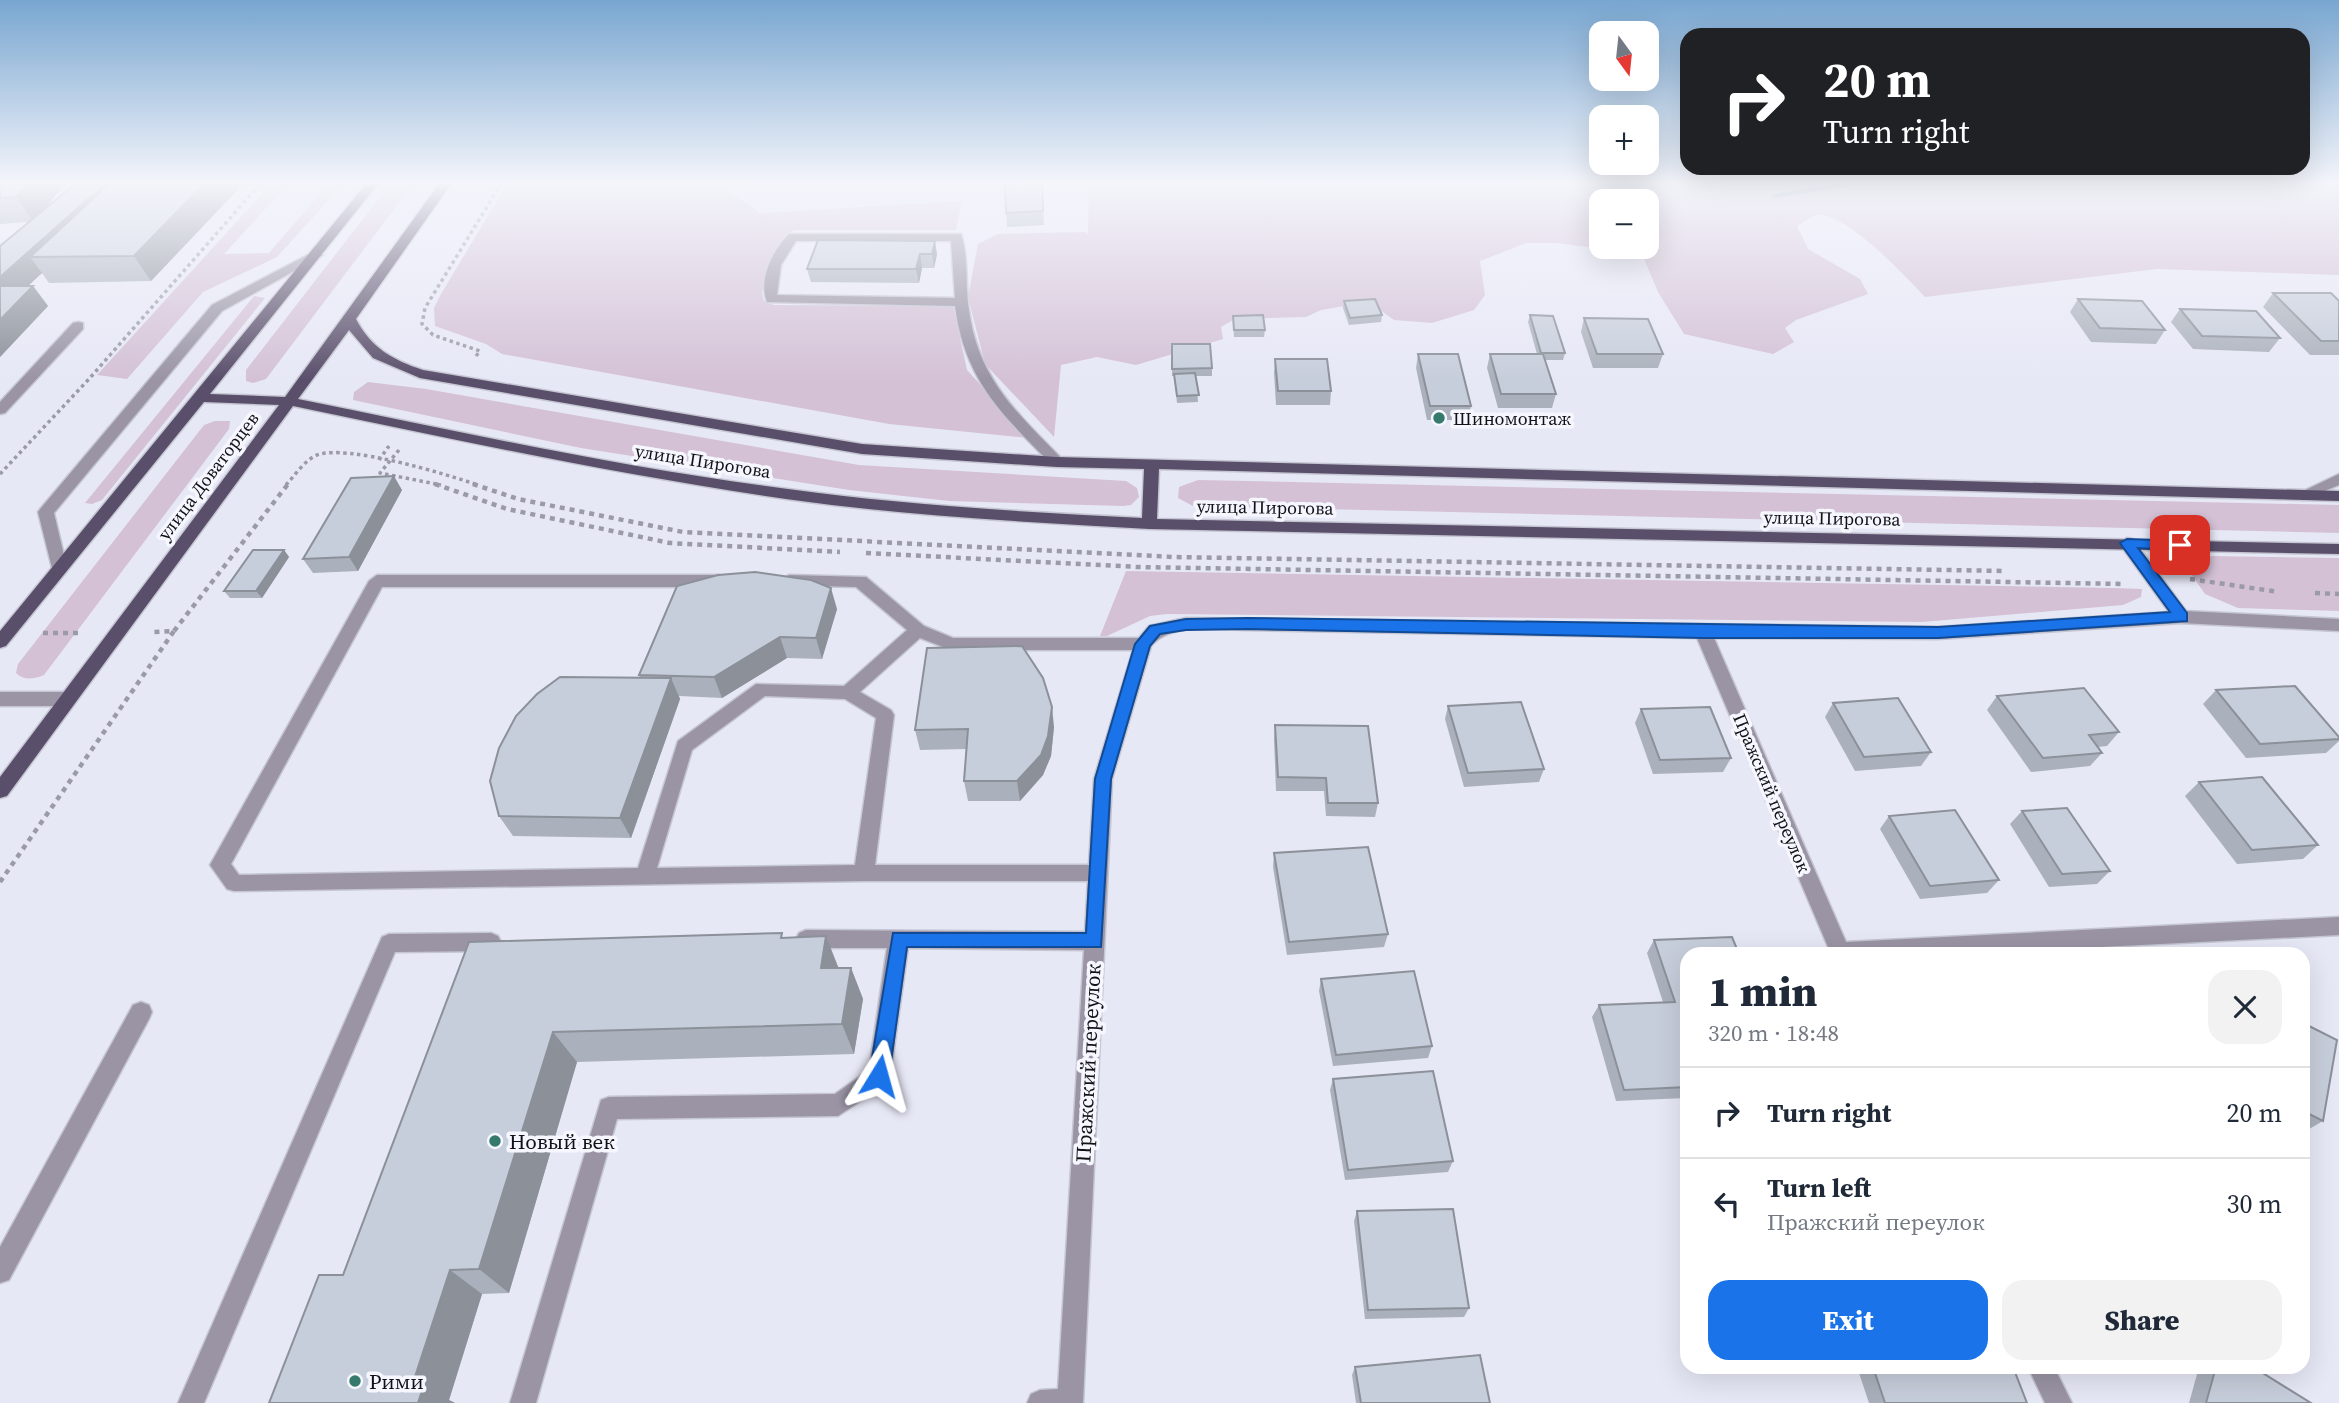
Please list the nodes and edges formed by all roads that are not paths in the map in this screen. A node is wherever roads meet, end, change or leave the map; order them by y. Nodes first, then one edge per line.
1 (321, 249) edge
2 (399, 249) edge
3 (781, 249) edge
4 (958, 249) edge
5 (317, 255) junction
6 (961, 302) junction
7 (350, 319) junction
8 (78, 326) dead end
9 (200, 398) junction
10 (287, 401) junction
11 (0, 410) edge
12 (1057, 462) junction
13 (1152, 464) junction
14 (2339, 479) edge
15 (2303, 495) junction
16 (2339, 496) edge
17 (1149, 524) junction
18 (2127, 543) junction
19 (2339, 549) edge
20 (59, 568) junction
21 (736, 581) edge
22 (777, 581) edge
23 (2181, 617) junction
24 (2339, 625) edge
25 (918, 630) junction
26 (1703, 632) junction
27 (0, 642) edge
28 (1143, 644) junction
29 (848, 693) junction
30 (0, 699) edge
31 (68, 699) junction
32 (0, 791) edge
33 (864, 873) junction
34 (1098, 873) junction
35 (645, 877) junction
36 (2339, 926) edge
37 (781, 939) edge
38 (899, 939) junction
39 (1094, 941) junction
40 (509, 942) edge
41 (1837, 947) edge
42 (1951, 947) edge
43 (141, 1012) dead end
44 (0, 1271) edge
45 (2044, 1374) edge
46 (191, 1403) edge
47 (523, 1403) edge
48 (1040, 1403) edge
49 (1070, 1403) edge
50 (2059, 1403) edge

1 - 5 main road
2 - 7 main road, улица Доваторцев
3 - 6 street
4 - 6 street
5 - 9 main road
5 - 20 street
6 - 12 street
7 - 10 main road, улица Доваторцев
7 - 12 main road, улица Пирогова
8 - 11 street
9 - 10 main road, улица Пирогова
9 - 20 main road
10 - 17 main road, улица Пирогова
10 - 31 main road, улица Доваторцев
12 - 13 main road, улица Пирогова
13 - 15 main road, улица Пирогова
13 - 17 main road
14 - 15 street
15 - 16 main road, улица Пирогова
17 - 18 main road, улица Пирогова
18 - 19 main road, улица Пирогова
18 - 23 street
20 - 27 main road
21 - 35 street
22 - 25 street
23 - 24 street
23 - 26 street
25 - 28 street
25 - 29 street
26 - 28 street
26 - 41 street, Пражский переулок
28 - 34 street, Пражский переулок
29 - 33 street
29 - 35 street
30 - 31 street
31 - 32 main road, улица Доваторцев
33 - 34 street
33 - 35 street
34 - 39 street, Пражский переулок
36 - 42 street
37 - 38 street
38 - 39 street
38 - 47 street
39 - 49 street, Пражский переулок
40 - 46 street
43 - 44 street
45 - 50 street
48 - 49 street

